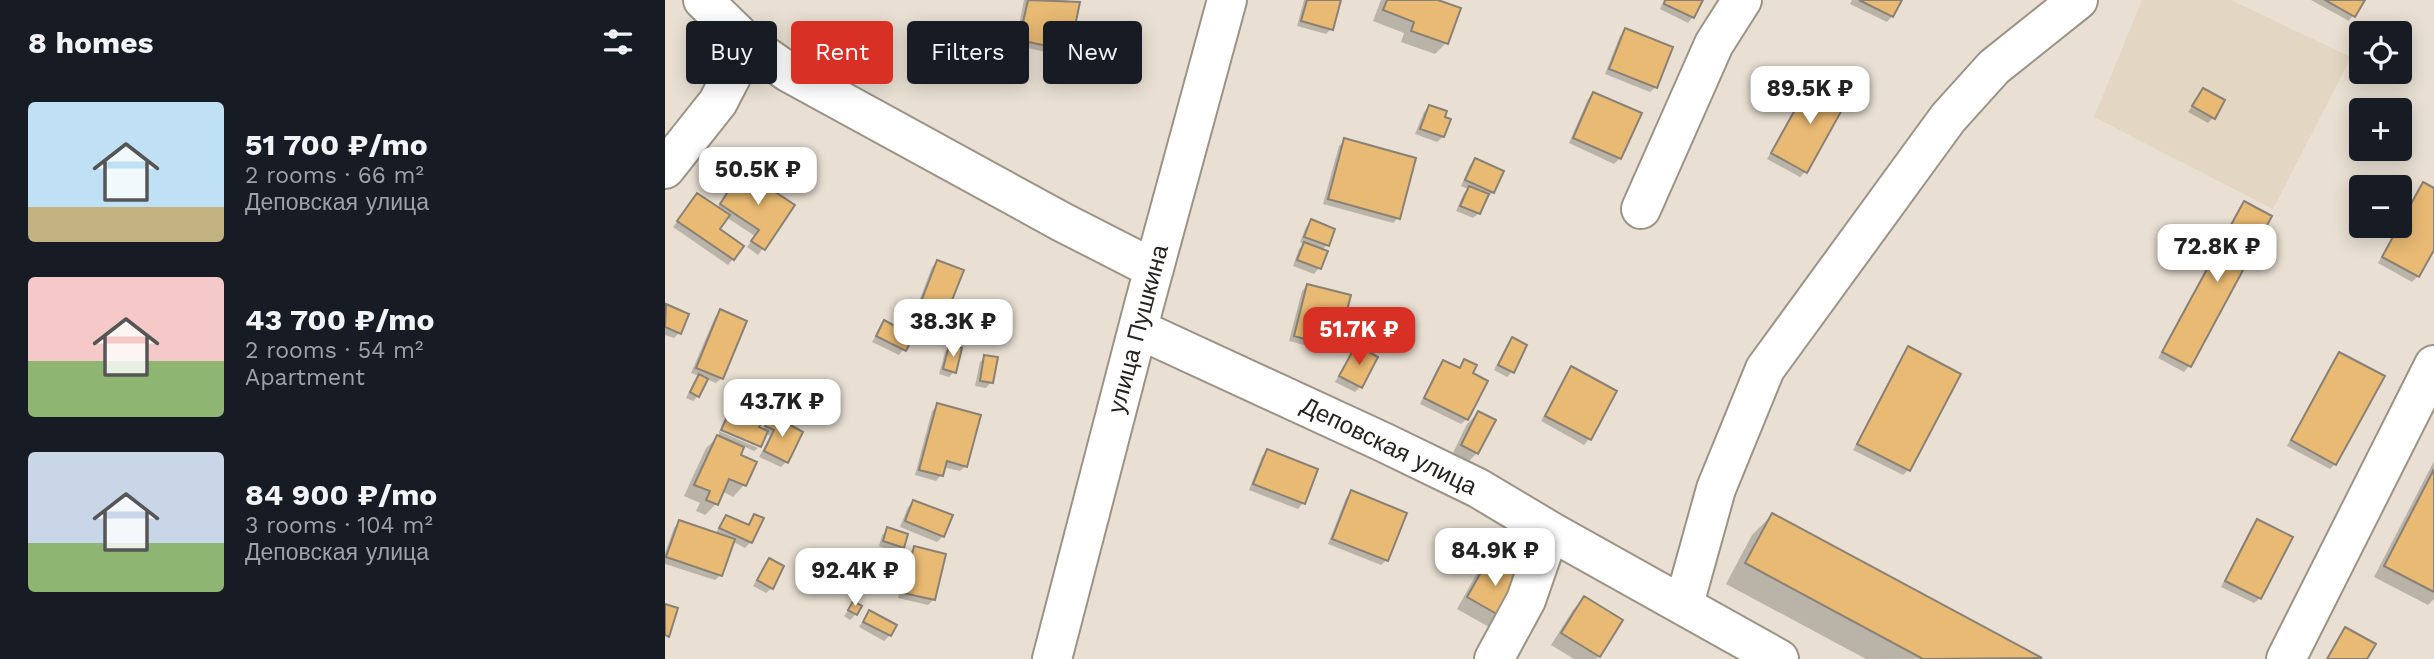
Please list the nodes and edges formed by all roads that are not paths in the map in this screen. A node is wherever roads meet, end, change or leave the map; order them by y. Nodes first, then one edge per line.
1 (703, 0) edge
2 (1227, 0) edge
3 (1742, 0) edge
4 (2078, 0) edge
5 (724, 21) edge
6 (777, 64) edge
7 (727, 84) edge
8 (665, 169) edge
9 (1641, 209) dead end
10 (1154, 269) junction
11 (1138, 329) junction
12 (2434, 365) edge
13 (2424, 409) edge
14 (1550, 531) junction
15 (1684, 604) junction
16 (1052, 659) edge
17 (1494, 659) edge
18 (1779, 659) edge
19 (2286, 659) edge

1 - 5 street
2 - 10 street, улица Пушкина
3 - 9 street
4 - 15 street
6 - 10 street
7 - 8 street
10 - 11 street, улица Пушкина
11 - 14 street, Деповская улица
11 - 16 street, улица Пушкина
12 - 13 street
13 - 19 street
14 - 15 street, Деповская улица
14 - 17 street
15 - 18 street, Деповская улица

